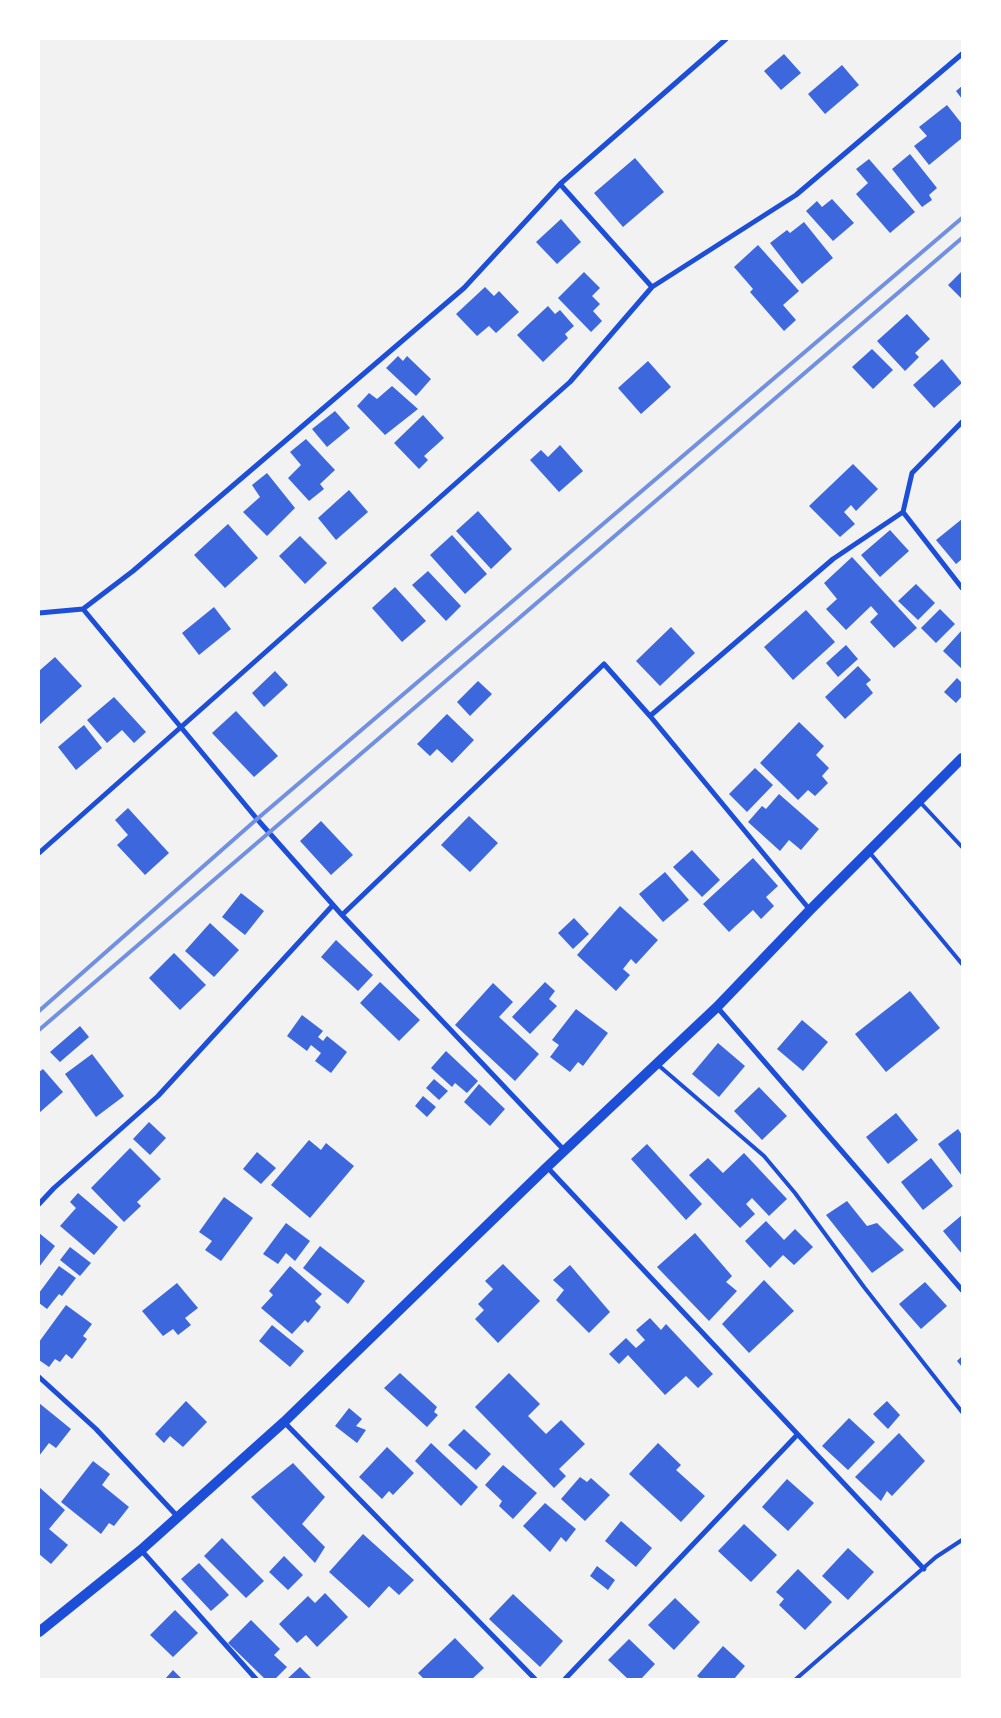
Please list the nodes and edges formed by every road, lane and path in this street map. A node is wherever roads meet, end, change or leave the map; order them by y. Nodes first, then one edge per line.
1 (726, 39) edge
2 (962, 54) edge
3 (560, 184) junction
4 (652, 287) junction
5 (962, 422) edge
6 (903, 512) junction
7 (962, 588) edge
8 (83, 609) junction
9 (39, 613) edge
10 (650, 716) junction
11 (181, 726) junction
12 (962, 758) edge
13 (919, 802) junction
14 (962, 847) edge
15 (869, 851) junction
16 (39, 853) edge
17 (333, 905) junction
18 (810, 910) junction
19 (342, 916) junction
20 (962, 964) edge
21 (717, 1007) junction
22 (657, 1064) junction
23 (565, 1151) junction
24 (548, 1167) junction
25 (39, 1204) edge
26 (962, 1290) edge
27 (39, 1377) edge
28 (962, 1412) edge
29 (284, 1422) junction
30 (796, 1435) junction
31 (178, 1517) junction
32 (962, 1540) edge
33 (142, 1550) junction
34 (924, 1569) junction
35 (39, 1632) edge
36 (256, 1679) edge
37 (536, 1679) edge
38 (565, 1679) edge
39 (796, 1679) edge

1 - 3 street
2 - 4 street
3 - 4 street
3 - 8 street
4 - 11 street
5 - 6 street
6 - 7 street
6 - 10 street
8 - 9 street
8 - 11 street
10 - 18 street
10 - 19 street
11 - 16 street
11 - 17 street
12 - 13 main road
13 - 14 lane
13 - 15 main road
15 - 18 main road
15 - 20 lane
17 - 19 street
17 - 25 street
18 - 21 main road
19 - 23 street
21 - 22 main road
21 - 26 street
22 - 23 main road
22 - 28 lane
23 - 24 main road
24 - 29 main road
24 - 30 street
27 - 31 street
29 - 31 main road
29 - 37 street
30 - 34 street
30 - 38 street
31 - 33 main road
32 - 34 lane
33 - 35 main road
33 - 36 street
34 - 39 lane

